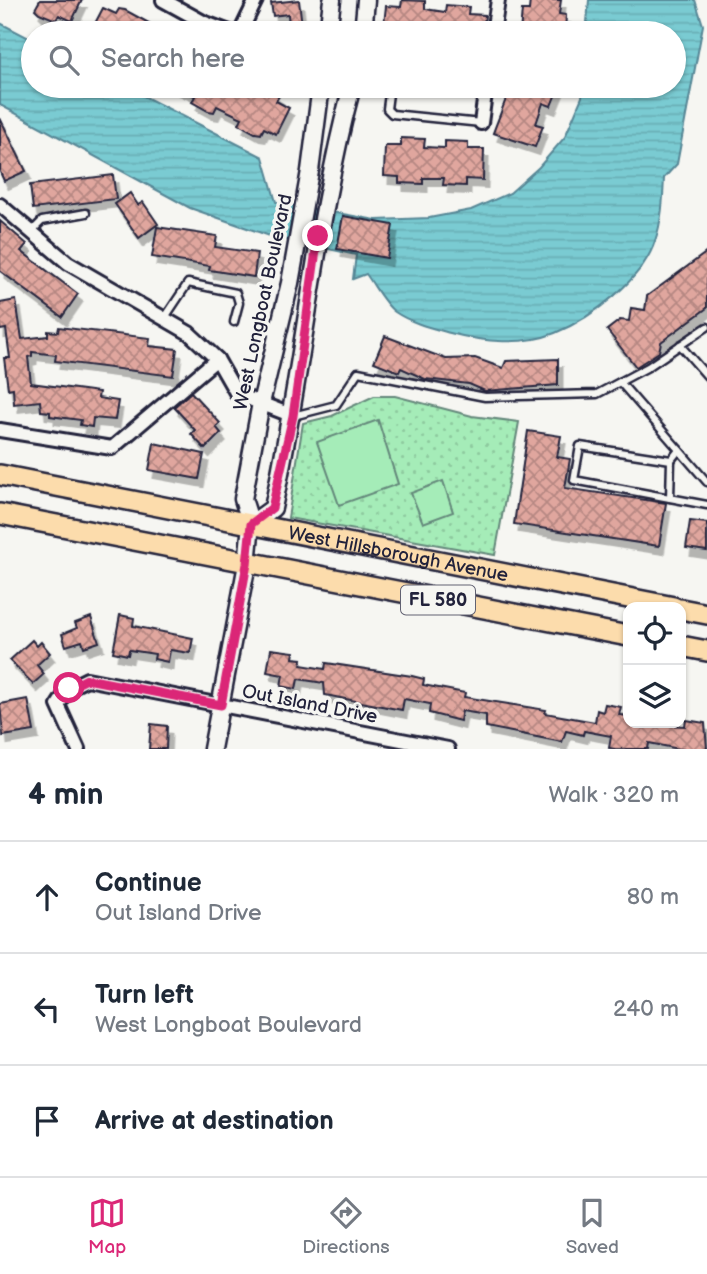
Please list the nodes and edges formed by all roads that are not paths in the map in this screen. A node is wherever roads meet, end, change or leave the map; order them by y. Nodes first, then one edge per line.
1 (163, 0) edge
2 (256, 0) edge
3 (332, 0) edge
4 (366, 0) edge
5 (498, 0) edge
6 (200, 21) edge
7 (246, 21) edge
8 (329, 21) edge
9 (364, 21) edge
10 (495, 21) edge
11 (319, 98) edge
12 (349, 98) edge
13 (388, 98) edge
14 (484, 98) edge
15 (481, 123) joint
16 (0, 205) edge
17 (86, 213) dead end
18 (31, 232) junction
19 (163, 318) junction
20 (234, 322) dead end
21 (707, 327) edge
22 (681, 345) junction
23 (217, 359) junction
24 (707, 376) edge
25 (620, 382) junction
26 (261, 403) junction
27 (293, 416) junction
28 (0, 430) edge
29 (679, 450) junction
30 (671, 460) junction
31 (0, 475) edge
32 (707, 482) edge
33 (670, 498) junction
34 (707, 505) edge
35 (0, 514) edge
36 (251, 524) junction
37 (247, 564) junction
38 (649, 602) edge
39 (686, 609) edge
40 (707, 614) edge
41 (623, 635) edge
42 (686, 647) edge
43 (707, 651) edge
44 (221, 705) junction
45 (78, 749) edge
46 (212, 749) edge
47 (448, 749) edge

1 - 6 street
2 - 7 street
3 - 8 street
4 - 9 street
5 - 10 street
11 - 26 street, West Longboat Boulevard
12 - 27 street
13 - 15 lane
14 - 15 street
16 - 18 street
17 - 18 lane
18 - 19 street
19 - 20 lane
19 - 23 street
21 - 22 lane
22 - 24 lane
22 - 25 lane
23 - 26 street
23 - 28 street
25 - 27 lane
25 - 29 lane
26 - 27 street
26 - 36 street, West Longboat Boulevard
27 - 36 street
29 - 30 lane
29 - 32 lane
30 - 33 lane
30 - 33 lane
31 - 36 main road, West Hillsborough Avenue / FL 580
33 - 34 lane
35 - 37 main road, West Hillsborough Avenue / FL 580
36 - 37 street, West Longboat Boulevard
36 - 38 main road, West Hillsborough Avenue / FL 580
37 - 41 main road, West Hillsborough Avenue / FL 580
37 - 44 street, West Longboat Boulevard
39 - 40 main road
42 - 43 main road
44 - 45 street, Out Island Drive
44 - 46 street, West Longboat Boulevard
44 - 47 street, Out Island Drive

